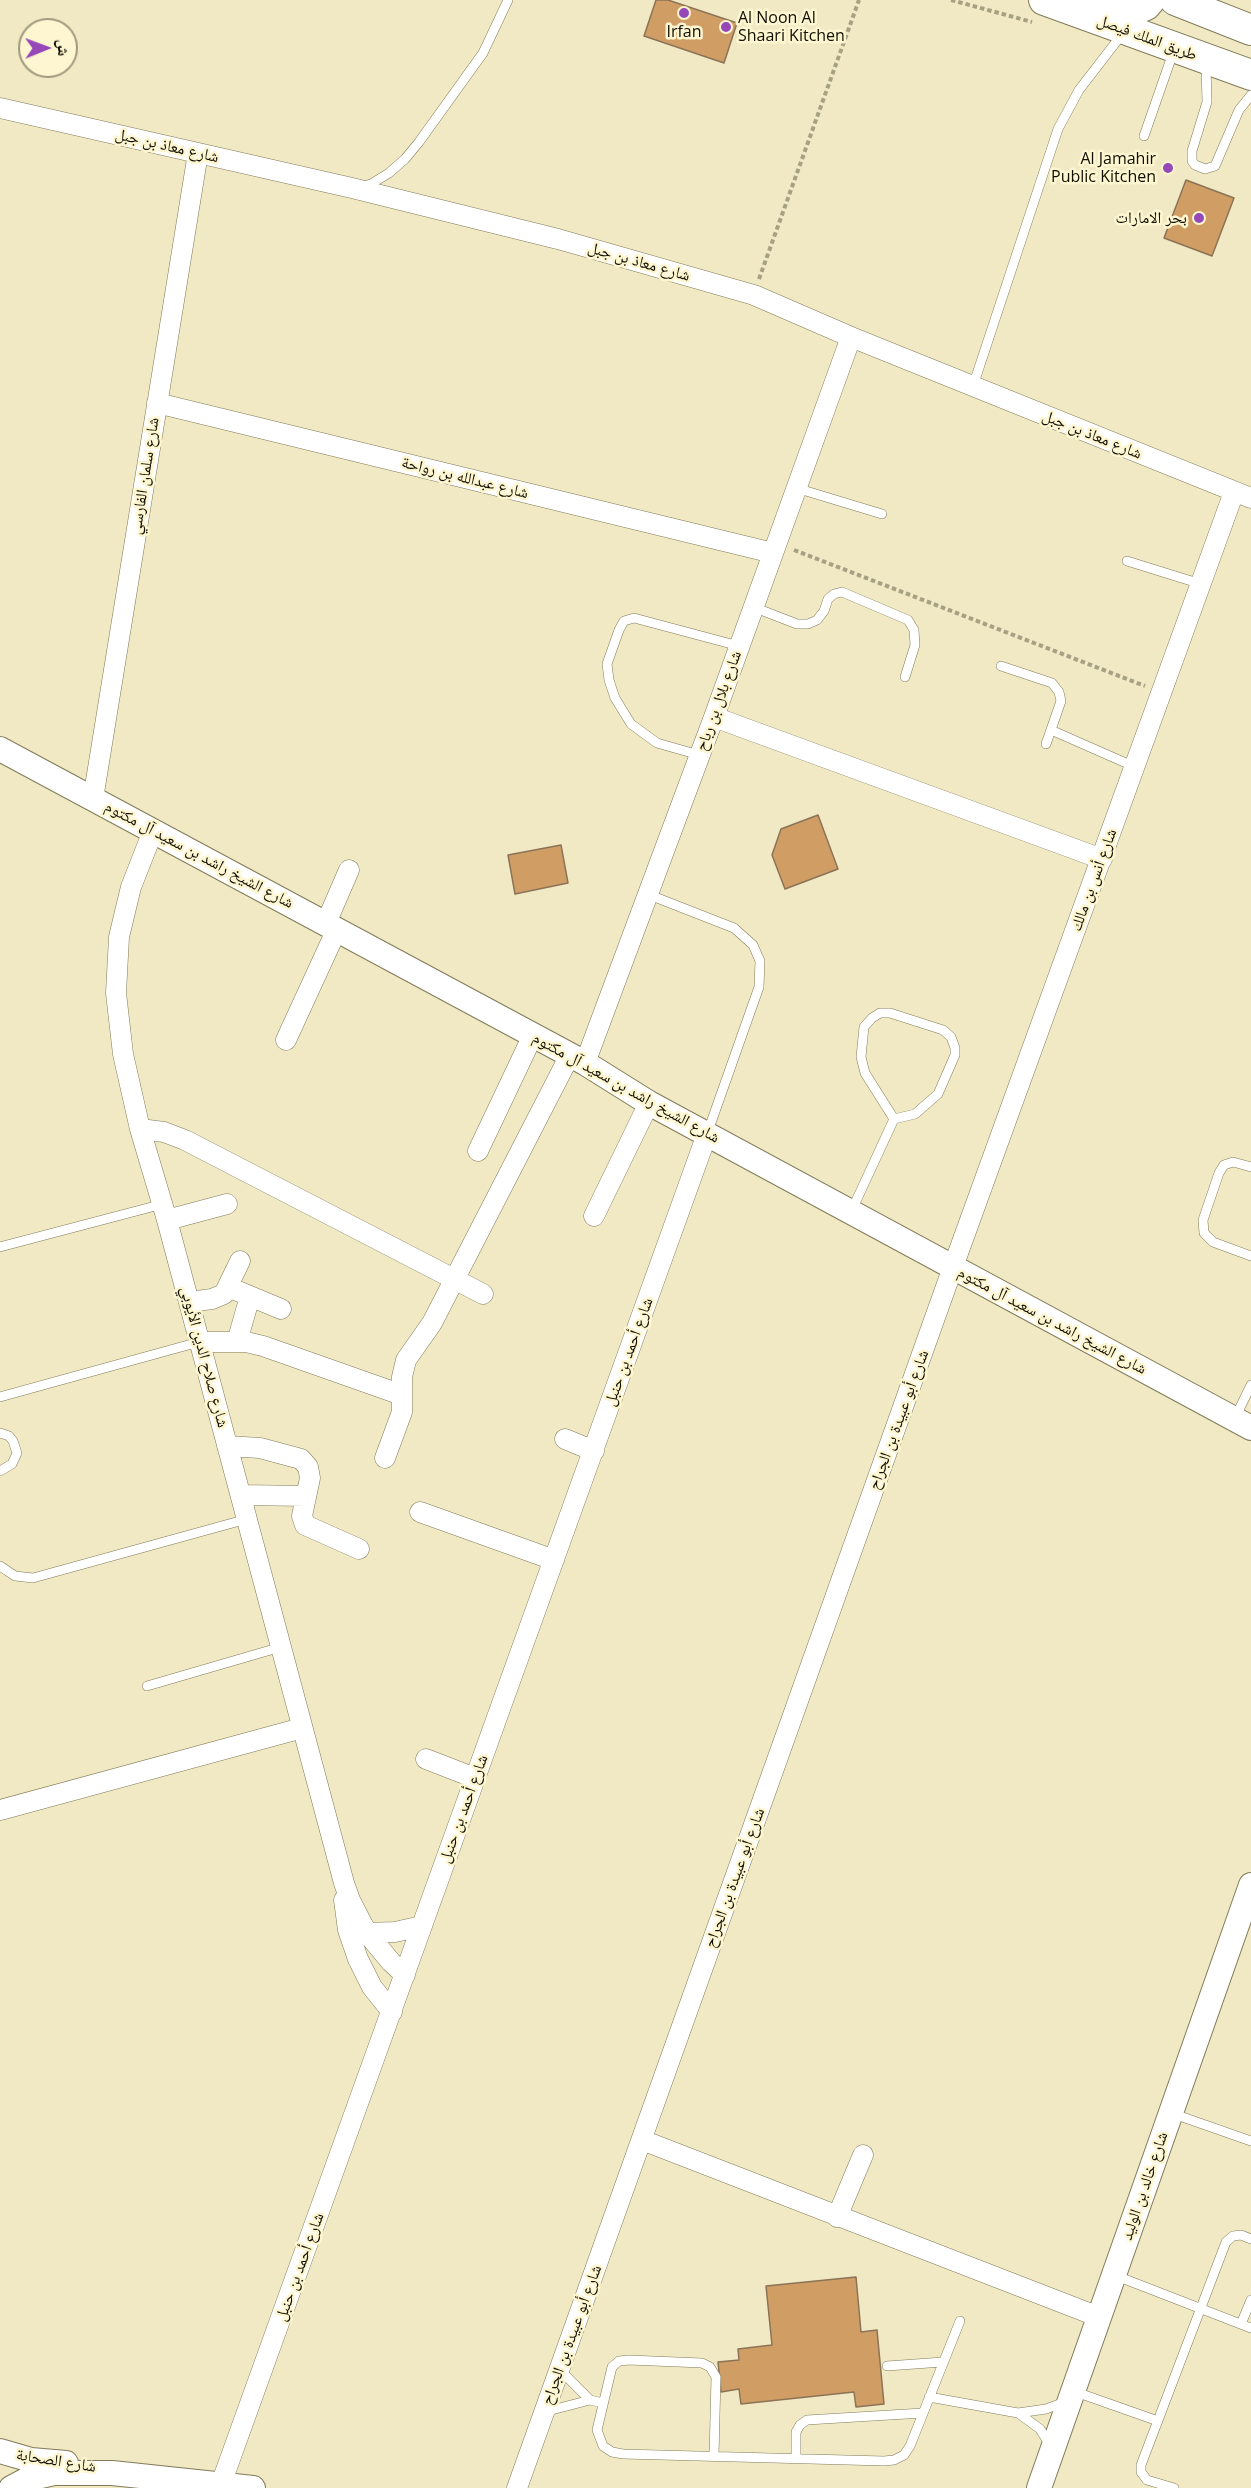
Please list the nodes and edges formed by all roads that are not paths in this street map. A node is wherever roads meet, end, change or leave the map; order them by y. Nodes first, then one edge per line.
1 (508, 0) edge
2 (1044, 0) edge
3 (1098, 0) edge
4 (1150, 0) edge
5 (1175, 0) edge
6 (1126, 30) junction
7 (1251, 30) edge
8 (1175, 48) junction
9 (1206, 59) junction
10 (1251, 75) edge
11 (1251, 95) edge
12 (0, 108) edge
13 (1144, 136) dead end
14 (198, 153) junction
15 (352, 188) junction
16 (851, 337) junction
17 (973, 387) junction
18 (157, 403) junction
19 (796, 488) junction
20 (1243, 495) edge
21 (882, 514) dead end
22 (775, 548) junction
23 (1126, 561) dead end
24 (1202, 584) junction
25 (753, 607) junction
26 (739, 646) junction
27 (1001, 666) dead end
28 (905, 677) dead end
29 (714, 717) junction
30 (1051, 730) junction
31 (1046, 744) dead end
32 (0, 748) edge
33 (699, 755) junction
34 (1135, 767) junction
35 (93, 799) junction
36 (153, 831) junction
37 (1102, 859) junction
38 (349, 870) dead end
39 (647, 894) junction
40 (331, 926) junction
41 (533, 1035) junction
42 (286, 1040) dead end
43 (577, 1059) junction
44 (649, 1103) junction
45 (894, 1119) junction
46 (140, 1129) junction
47 (707, 1134) junction
48 (478, 1151) dead end
49 (1251, 1167) edge
50 (227, 1204) dead end
51 (165, 1212) junction
52 (851, 1212) junction
53 (594, 1216) dead end
54 (0, 1247) edge
55 (1251, 1256) edge
56 (240, 1261) dead end
57 (953, 1267) junction
58 (453, 1279) junction
59 (228, 1287) junction
60 (483, 1294) dead end
61 (250, 1296) junction
62 (189, 1302) junction
63 (281, 1309) dead end
64 (200, 1342) junction
65 (237, 1342) junction
66 (1251, 1385) edge
67 (402, 1395) junction
68 (0, 1396) edge
69 (1243, 1424) edge
70 (0, 1433) edge
71 (565, 1440) dead end
72 (227, 1446) junction
73 (594, 1451) junction
74 (385, 1458) dead end
75 (0, 1471) edge
76 (241, 1495) junction
77 (306, 1496) junction
78 (420, 1512) dead end
79 (247, 1519) junction
80 (359, 1549) dead end
81 (554, 1560) junction
82 (0, 1566) edge
83 (281, 1647) junction
84 (147, 1686) dead end
85 (303, 1728) junction
86 (426, 1758) dead end
87 (476, 1778) junction
88 (0, 1810) edge
89 (344, 1883) junction
90 (1251, 1885) edge
91 (422, 1926) junction
92 (368, 1933) junction
93 (405, 1974) junction
94 (392, 2012) junction
95 (1171, 2113) junction
96 (642, 2140) junction
97 (1251, 2141) edge
98 (863, 2155) dead end
99 (837, 2217) junction
100 (1251, 2239) edge
101 (1114, 2275) junction
102 (1251, 2300) edge
103 (1201, 2309) junction
104 (1099, 2317) junction
105 (960, 2321) dead end
106 (1246, 2326) edge
107 (943, 2361) junction
108 (887, 2366) dead end
109 (560, 2369) junction
110 (1072, 2395) junction
111 (929, 2397) junction
112 (590, 2400) junction
113 (603, 2403) junction
114 (544, 2412) junction
115 (923, 2413) junction
116 (1018, 2413) junction
117 (1158, 2421) junction
118 (1053, 2450) junction
119 (0, 2451) edge
120 (714, 2456) junction
121 (796, 2458) junction
122 (112, 2473) junction
123 (221, 2484) junction
124 (11, 2488) edge
125 (253, 2488) edge
126 (517, 2488) edge
127 (1039, 2488) edge
128 (1174, 2488) edge

1 - 15 lane
2 - 6 main road, طريق الملك فيصل
3 - 4 main road
5 - 7 main road
6 - 8 main road, طريق الملك فيصل
6 - 17 lane
8 - 9 main road, طريق الملك فيصل
8 - 13 lane
9 - 10 main road, طريق الملك فيصل
9 - 11 lane
12 - 14 street, شارع معاذ بن جبل
14 - 15 street, شارع معاذ بن جبل
14 - 18 street, شارع سلمان الفارسي
15 - 16 street, شارع معاذ بن جبل
16 - 17 street, شارع معاذ بن جبل
16 - 19 street, شارع بلال بن رباح
17 - 20 street, شارع معاذ بن جبل
18 - 22 street, شارع عبدالله بن رواحة
18 - 35 street, شارع سلمان الفارسي
19 - 21 lane
19 - 22 street, شارع بلال بن رباح
20 - 24 street, شارع أنس بن مالك
22 - 25 street, شارع بلال بن رباح
23 - 24 lane
24 - 34 street, شارع أنس بن مالك
25 - 26 street, شارع بلال بن رباح
25 - 28 lane
26 - 29 street, شارع بلال بن رباح
26 - 33 lane
27 - 30 lane
29 - 33 street, شارع بلال بن رباح
29 - 37 street
30 - 31 lane
30 - 34 lane
32 - 35 street, شارع الشيخ راشد بن سعيد آل مكتوم
33 - 39 street, شارع بلال بن رباح
34 - 37 street, شارع أنس بن مالك
35 - 36 street, شارع الشيخ راشد بن سعيد آل مكتوم
36 - 40 street, شارع الشيخ راشد بن سعيد آل مكتوم
36 - 46 street, شارع صلاح الدين الأيوبي
37 - 57 street, شارع أنس بن مالك
38 - 40 street
39 - 43 street, شارع بلال بن رباح
39 - 47 lane
40 - 41 street, شارع الشيخ راشد بن سعيد آل مكتوم
40 - 42 street
41 - 43 street, شارع الشيخ راشد بن سعيد آل مكتوم
41 - 48 street
43 - 44 street, شارع الشيخ راشد بن سعيد آل مكتوم
43 - 58 street, شارع بلال بن رباح
44 - 47 street, شارع الشيخ راشد بن سعيد آل مكتوم
44 - 53 street
45 - 45 lane
45 - 52 lane
46 - 51 street, شارع صلاح الدين الأيوبي
46 - 58 street
47 - 52 street, شارع الشيخ راشد بن سعيد آل مكتوم
47 - 73 street, شارع أحمد بن حنبل
49 - 55 lane
50 - 51 street
51 - 54 lane
51 - 62 street, شارع صلاح الدين الأيوبي
52 - 57 street, شارع الشيخ راشد بن سعيد آل مكتوم
56 - 59 street
57 - 69 street, شارع الشيخ راشد بن سعيد آل مكتوم
57 - 96 street, شارع أبو عبيدة بن الجراح
58 - 60 street
58 - 67 street, شارع بلال بن رباح
59 - 61 street
59 - 62 street
61 - 63 street
61 - 65 street
62 - 64 street, شارع صلاح الدين الأيوبي
64 - 65 street
64 - 68 lane
64 - 72 street, شارع صلاح الدين الأيوبي
65 - 67 street
66 - 69 lane
67 - 74 street, شارع بلال بن رباح
70 - 75 lane
71 - 73 street
72 - 76 street, شارع صلاح الدين الأيوبي
72 - 77 street
73 - 81 street, شارع أحمد بن حنبل
76 - 77 street
76 - 79 street, شارع صلاح الدين الأيوبي
77 - 80 street
78 - 81 street
79 - 82 lane
79 - 83 street, شارع صلاح الدين الأيوبي
81 - 87 street, شارع أحمد بن حنبل
83 - 84 lane
83 - 85 street, شارع صلاح الدين الأيوبي
85 - 88 street
85 - 89 street, شارع صلاح الدين الأيوبي
86 - 87 street
87 - 91 street, شارع أحمد بن حنبل
89 - 92 street, شارع صلاح الدين الأيوبي
89 - 94 street, شارع صلاح الدين الأيوبي
90 - 95 street, شارع خالد بن الوليد
91 - 92 street
91 - 93 street, شارع أحمد بن حنبل
92 - 93 street, شارع صلاح الدين الأيوبي
93 - 94 street, شارع أحمد بن حنبل
94 - 123 street, شارع أحمد بن حنبل
95 - 97 lane
95 - 101 street, شارع خالد بن الوليد
96 - 99 street
96 - 109 street, شارع أبو عبيدة بن الجراح
98 - 99 street
99 - 104 street
100 - 103 lane
101 - 103 lane
101 - 104 street, شارع خالد بن الوليد
102 - 106 lane
103 - 106 lane
103 - 117 lane
104 - 110 street, شارع خالد بن الوليد
105 - 107 lane
107 - 108 lane
107 - 111 lane
109 - 112 lane
109 - 114 street, شارع أبو عبيدة بن الجراح
110 - 116 lane
110 - 117 lane
110 - 118 street, شارع خالد بن الوليد
111 - 115 lane
111 - 116 lane
112 - 113 lane
112 - 114 lane
113 - 120 lane
113 - 120 lane
114 - 126 street, شارع أبو عبيدة بن الجراح
115 - 121 lane
115 - 121 lane
116 - 118 lane
117 - 128 lane
118 - 127 street, شارع خالد بن الوليد
119 - 122 street, شارع الصحابة
120 - 121 lane
122 - 123 street, شارع الصحابة
122 - 124 street, شارع الصحابة
123 - 125 street, شارع الصحابة

